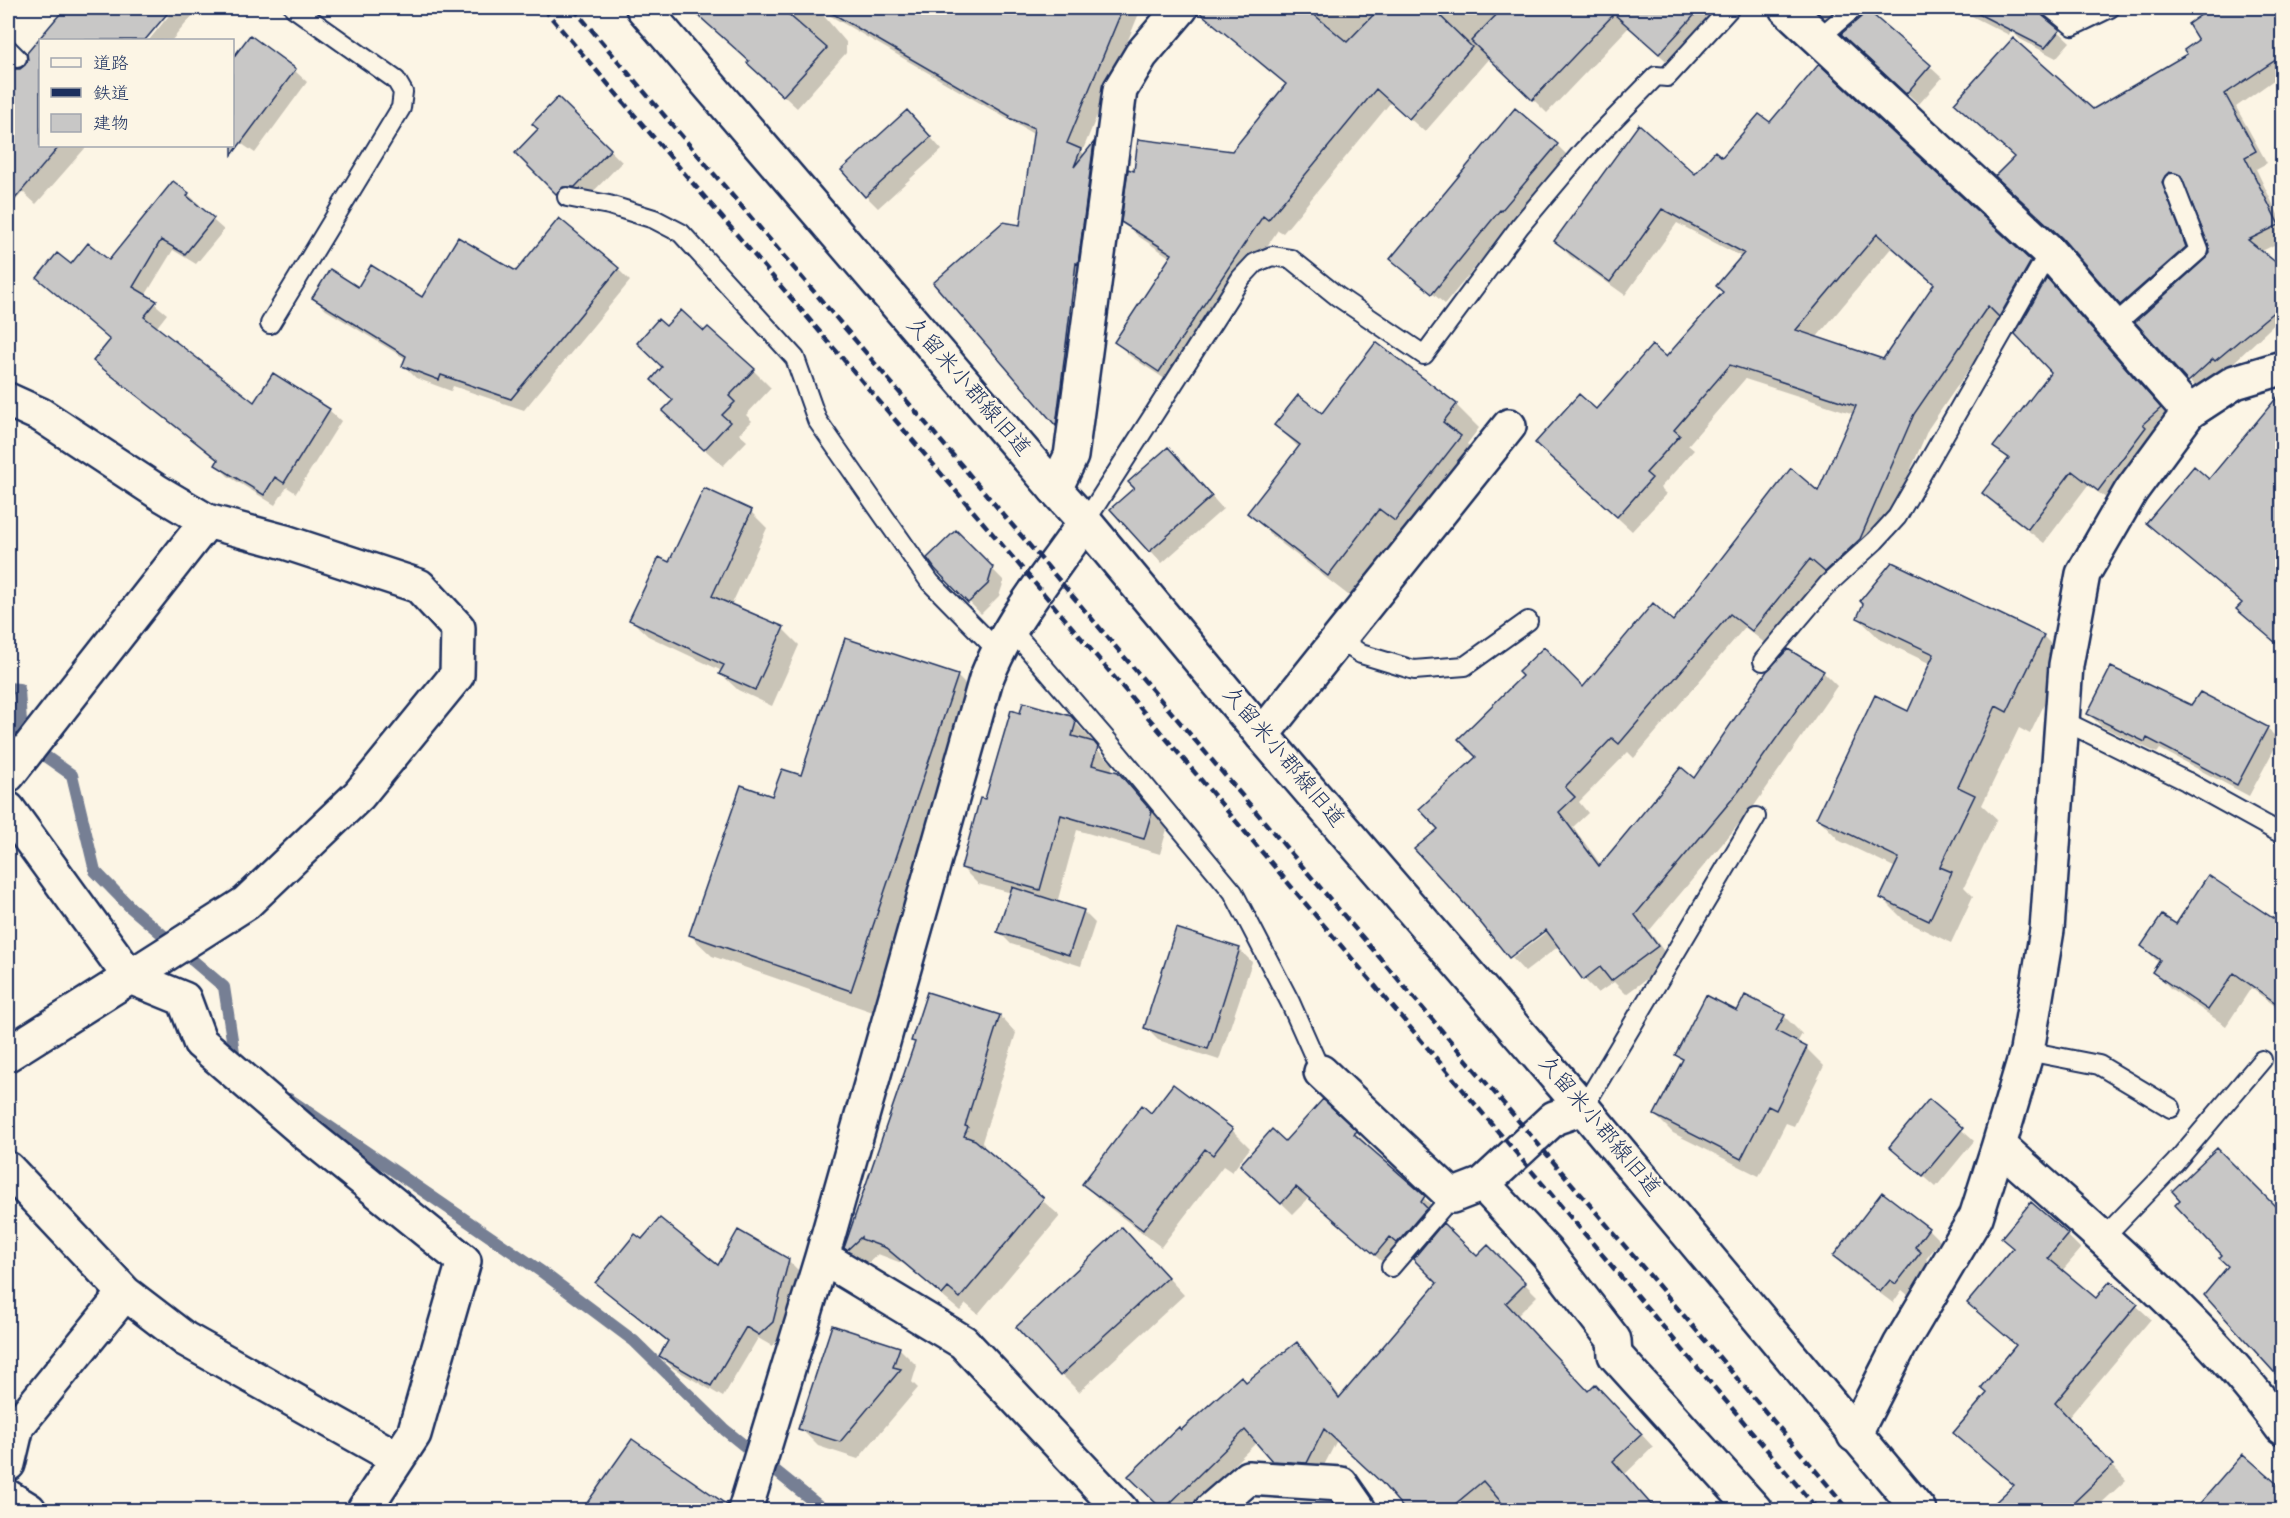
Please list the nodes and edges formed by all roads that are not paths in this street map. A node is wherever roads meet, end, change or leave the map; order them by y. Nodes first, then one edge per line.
1 (294, 8) edge
2 (643, 8) edge
3 (1181, 8) edge
4 (1730, 8) edge
5 (1786, 8) edge
6 (1854, 8) edge
7 (2051, 8) edge
8 (2110, 8) edge
9 (1819, 38) junction
10 (2173, 183) dead end
11 (567, 197) dead end
12 (2049, 252) junction
13 (270, 324) dead end
14 (2113, 326) junction
15 (2283, 368) edge
16 (8, 400) edge
17 (2189, 412) junction
18 (1509, 426) dead end
19 (1054, 489) junction
20 (207, 521) junction
21 (1085, 522) junction
22 (1528, 621) dead end
23 (1004, 639) junction
24 (1339, 639) junction
25 (1763, 661) dead end
26 (2062, 720) junction
27 (1262, 735) junction
28 (8, 775) edge
29 (8, 809) edge
30 (1756, 817) dead end
31 (2283, 834) edge
32 (130, 977) junction
33 (2027, 1051) junction
34 (8, 1054) edge
35 (2262, 1059) dead end
36 (1321, 1072) joint
37 (1583, 1108) junction
38 (2171, 1108) dead end
39 (1999, 1146) junction
40 (8, 1169) edge
41 (1483, 1184) junction
42 (1452, 1196) junction
43 (2103, 1238) junction
44 (822, 1257) junction
45 (1391, 1267) dead end
46 (125, 1293) junction
47 (2283, 1428) edge
48 (1854, 1435) junction
49 (398, 1458) junction
50 (8, 1464) edge
51 (8, 1497) edge
52 (29, 1510) edge
53 (364, 1510) edge
54 (745, 1510) edge
55 (1120, 1510) edge
56 (1211, 1510) edge
57 (1359, 1510) edge
58 (1755, 1510) edge
59 (1919, 1510) edge

1 - 13 lane
2 - 19 street, 久留米小郡線旧道
3 - 19 street
4 - 21 lane
5 - 9 street
6 - 9 lane
7 - 8 lane
9 - 12 street
10 - 14 lane
11 - 23 lane
12 - 14 street
12 - 25 lane
14 - 17 street
15 - 17 street
16 - 20 street
17 - 26 street
18 - 24 street
19 - 21 street, 久留米小郡線旧道
20 - 28 street
20 - 32 street
21 - 23 street
21 - 27 street, 久留米小郡線旧道
22 - 24 lane
23 - 36 lane
23 - 44 street
24 - 27 street
26 - 31 lane
26 - 33 street
27 - 37 street, 久留米小郡線旧道
29 - 32 street
30 - 37 lane
32 - 34 street
32 - 49 street
33 - 38 lane
33 - 39 street
35 - 43 lane
36 - 42 street
37 - 41 street
37 - 48 street, 久留米小郡線旧道
39 - 43 street
39 - 48 street
40 - 46 street
41 - 42 street
41 - 58 street
42 - 45 lane
43 - 47 street
44 - 54 street
44 - 55 street
46 - 49 street
46 - 50 street
48 - 59 street, 久留米小郡線旧道
49 - 53 street
51 - 52 street
56 - 57 street

